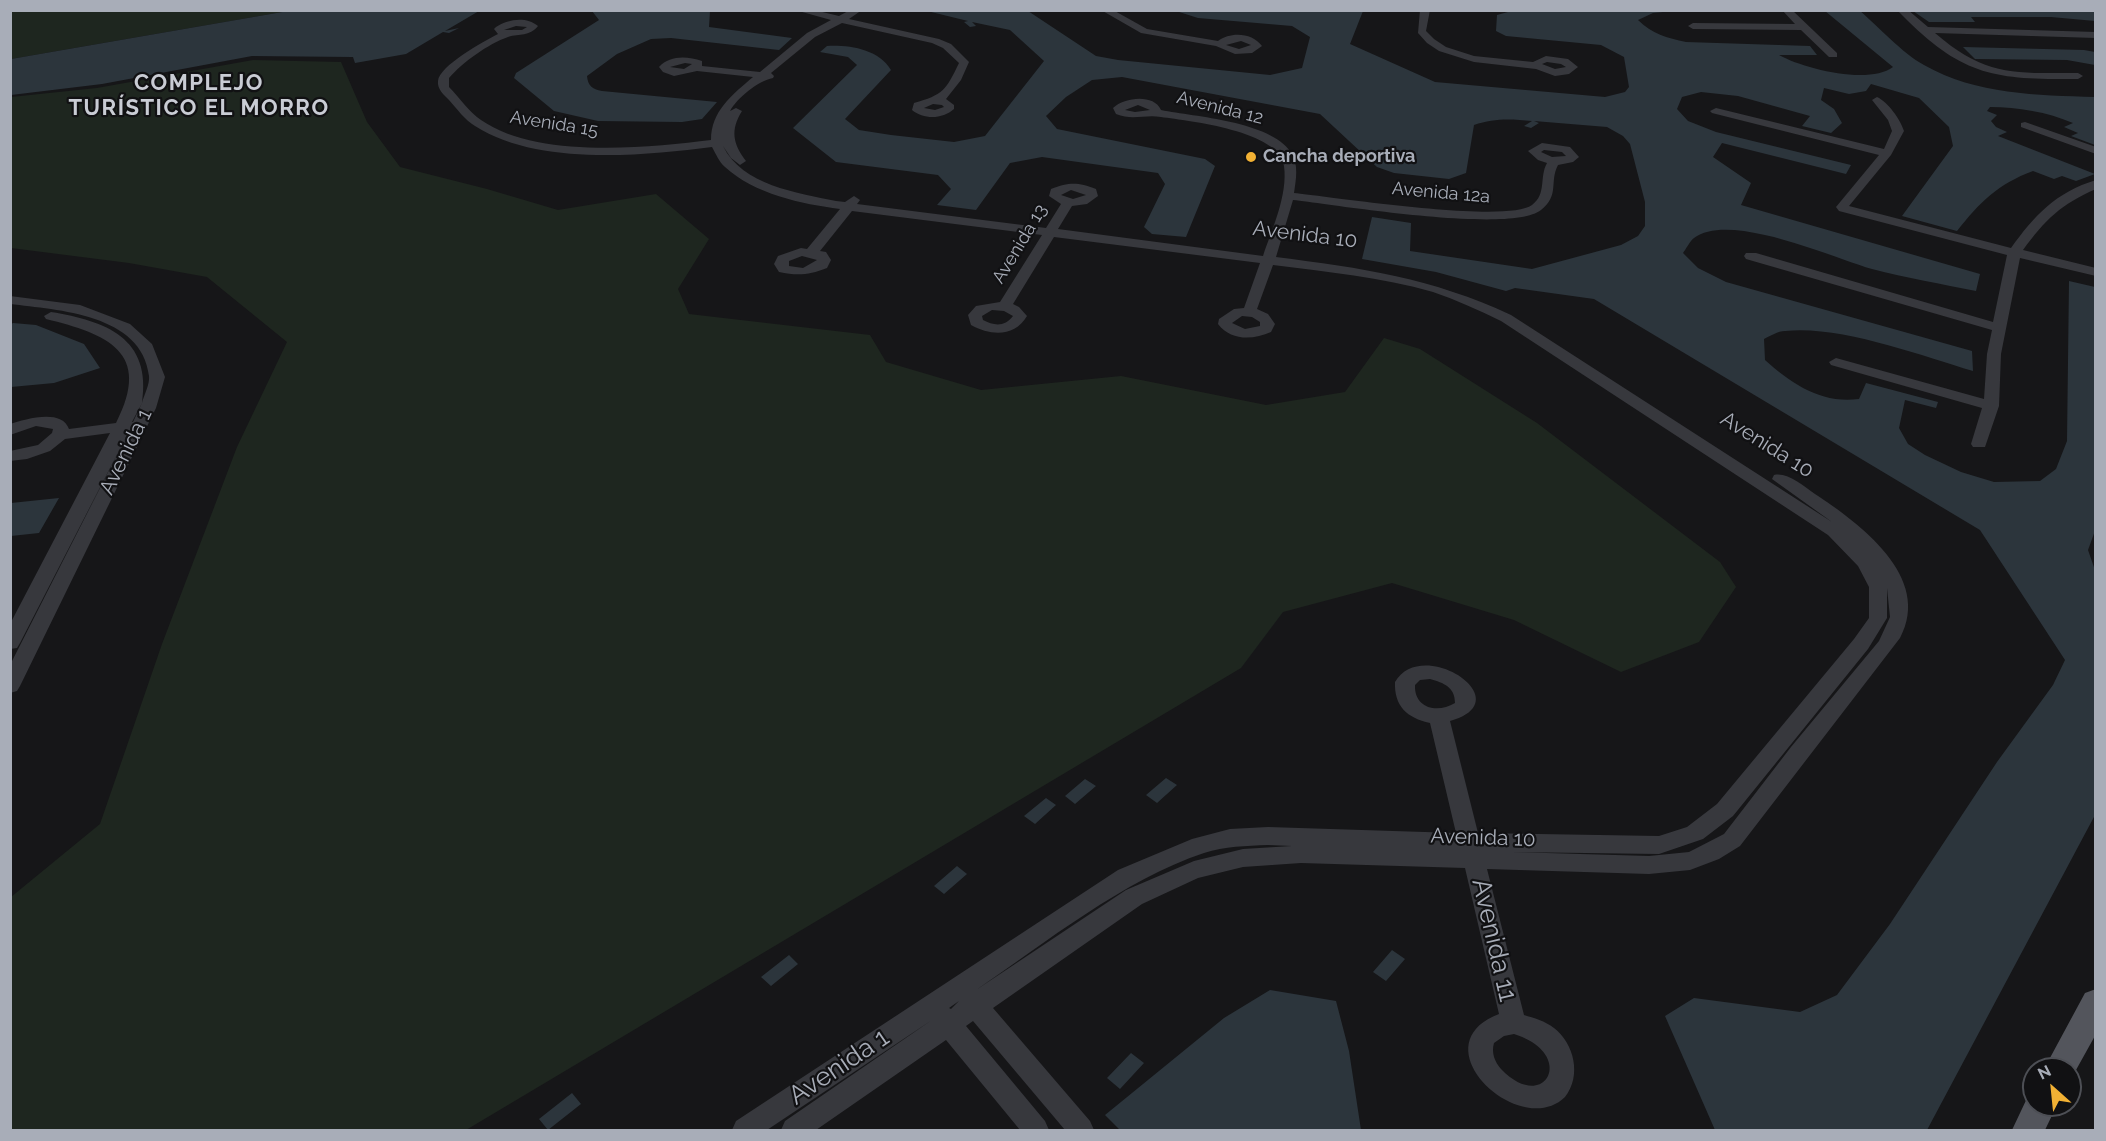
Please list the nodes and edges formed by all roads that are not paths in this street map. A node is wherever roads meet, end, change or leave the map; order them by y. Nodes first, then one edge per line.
1 (799, 10) edge
2 (871, 10) edge
3 (1105, 10) edge
4 (1425, 10) edge
5 (1786, 10) edge
6 (1901, 10) edge
7 (848, 17) edge
8 (1433, 26) dead end
9 (1693, 26) dead end
10 (1803, 27) junction
11 (1926, 30) junction
12 (506, 34) dead end
13 (2096, 35) edge
14 (1220, 44) dead end
15 (1833, 56) dead end
16 (696, 68) dead end
17 (766, 76) junction
18 (2078, 76) dead end
19 (1877, 100) dead end
20 (939, 101) dead end
21 (1716, 111) dead end
22 (1154, 113) dead end
23 (2025, 125) dead end
24 (721, 143) junction
25 (2096, 151) edge
26 (1887, 153) junction
27 (1554, 161) dead end
28 (2096, 184) edge
29 (1289, 196) junction
30 (1068, 202) dead end
31 (851, 203) junction
32 (1053, 228) junction
33 (812, 252) dead end
34 (2014, 253) junction
35 (1750, 256) dead end
36 (1268, 257) junction
37 (2096, 272) edge
38 (2096, 280) edge
39 (10, 300) edge
40 (1005, 306) dead end
41 (10, 311) edge
42 (1249, 312) dead end
43 (110, 320) junction
44 (93, 327) junction
45 (2000, 328) junction
46 (1836, 362) dead end
47 (1991, 406) junction
48 (141, 424) junction
49 (122, 427) junction
50 (10, 430) edge
51 (60, 435) junction
52 (1979, 444) dead end
53 (10, 456) edge
54 (1780, 487) junction
55 (53, 600) junction
56 (30, 603) junction
57 (10, 606) edge
58 (10, 643) edge
59 (1838, 672) junction
60 (1857, 682) junction
61 (10, 686) edge
62 (1439, 718) dead end
63 (1474, 851) junction
64 (1150, 865) junction
65 (1164, 884) junction
66 (959, 986) junction
67 (2096, 1003) edge
68 (933, 1004) junction
69 (976, 1006) junction
70 (1514, 1023) dead end
71 (949, 1024) junction
72 (2067, 1057) edge
73 (2035, 1117) edge
74 (745, 1131) edge
75 (794, 1131) edge
76 (1036, 1131) edge
77 (1081, 1131) edge
78 (2028, 1131) edge

1 - 7 street
2 - 7 street
3 - 14 street
4 - 8 street
5 - 10 street
6 - 11 street
7 - 17 street
7 - 20 street
9 - 10 street
10 - 15 street
11 - 13 street
11 - 18 street
12 - 24 street, Avenida 15
16 - 17 street
17 - 24 street
19 - 26 street
21 - 26 street
22 - 29 street, Avenida 12
23 - 25 street
24 - 31 street, Avenida 10
26 - 34 street
27 - 29 street, Avenida 12a
28 - 34 street
29 - 36 street, Avenida 12
30 - 32 street, Avenida 13
31 - 32 street, Avenida 10
31 - 33 street
32 - 36 street, Avenida 10
32 - 40 street, Avenida 13
34 - 37 street
34 - 38 street
34 - 45 street
35 - 45 street
36 - 42 street, Avenida 12
36 - 54 street, Avenida 10
39 - 43 street, Avenida 1
41 - 44 street, Avenida 1
43 - 44 street
43 - 48 street, Avenida 1
44 - 49 street, Avenida 1
45 - 47 street
46 - 47 street
47 - 52 street
48 - 49 street
48 - 55 street, Avenida 1
49 - 51 street
49 - 56 street, Avenida 1
50 - 51 street
51 - 53 street
54 - 59 street, Avenida 10
54 - 60 street, Avenida 10
55 - 56 street
55 - 61 street, Avenida 1
56 - 57 street
56 - 58 street, Avenida 1
59 - 60 street
59 - 63 street, Avenida 10
60 - 63 street, Avenida 10
62 - 63 street, Avenida 11
63 - 64 street, Avenida 10
63 - 65 street, Avenida 10
63 - 70 street, Avenida 11
64 - 65 street
64 - 66 street, Avenida 10
65 - 69 street, Avenida 10
66 - 68 street, Avenida 1
66 - 69 street
67 - 72 main road
68 - 71 street
68 - 74 street, Avenida 1
69 - 71 street, Avenida 1
69 - 77 street
71 - 75 street, Avenida 1
71 - 76 street
73 - 78 main road

